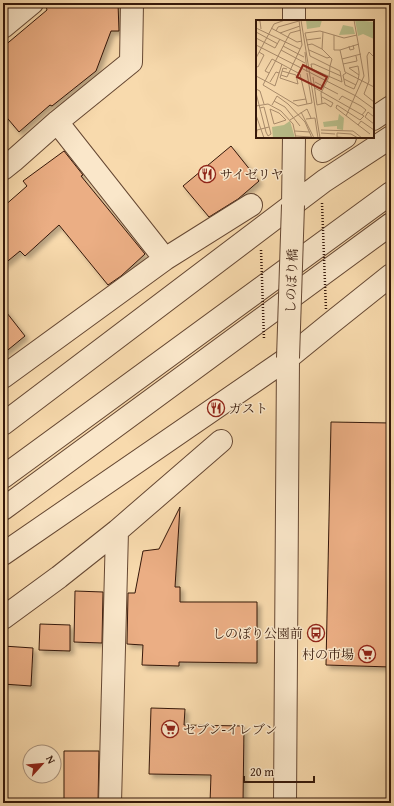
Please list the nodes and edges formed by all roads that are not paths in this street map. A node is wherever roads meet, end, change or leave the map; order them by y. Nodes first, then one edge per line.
1 (32, 3) edge
2 (132, 3) edge
3 (294, 3) edge
4 (294, 20) edge
5 (3, 27) edge
6 (391, 107) edge
7 (374, 118) edge
8 (57, 122) junction
9 (391, 137) edge
10 (294, 138) edge
11 (344, 138) edge
12 (323, 152) dead end
13 (6, 159) edge
14 (391, 192) edge
15 (293, 204) junction
16 (251, 205) dead end
17 (391, 224) edge
18 (164, 259) junction
19 (391, 275) edge
20 (288, 358) junction
21 (3, 377) edge
22 (3, 424) edge
23 (221, 441) dead end
24 (3, 477) edge
25 (3, 509) edge
26 (116, 531) junction
27 (3, 554) edge
28 (3, 618) edge
29 (110, 803) edge
30 (285, 803) edge

1 - 5 street
2 - 8 street
3 - 4 street
6 - 7 street
8 - 13 street
8 - 18 street
9 - 15 street
10 - 15 street, しのぼり橋
11 - 12 street
14 - 24 street
15 - 20 street, しのぼり橋, bridge
15 - 22 street
16 - 18 street
17 - 25 street
18 - 21 street
19 - 20 street
20 - 27 street
20 - 30 street, しのぼり橋
23 - 26 street
26 - 28 street
26 - 29 street

